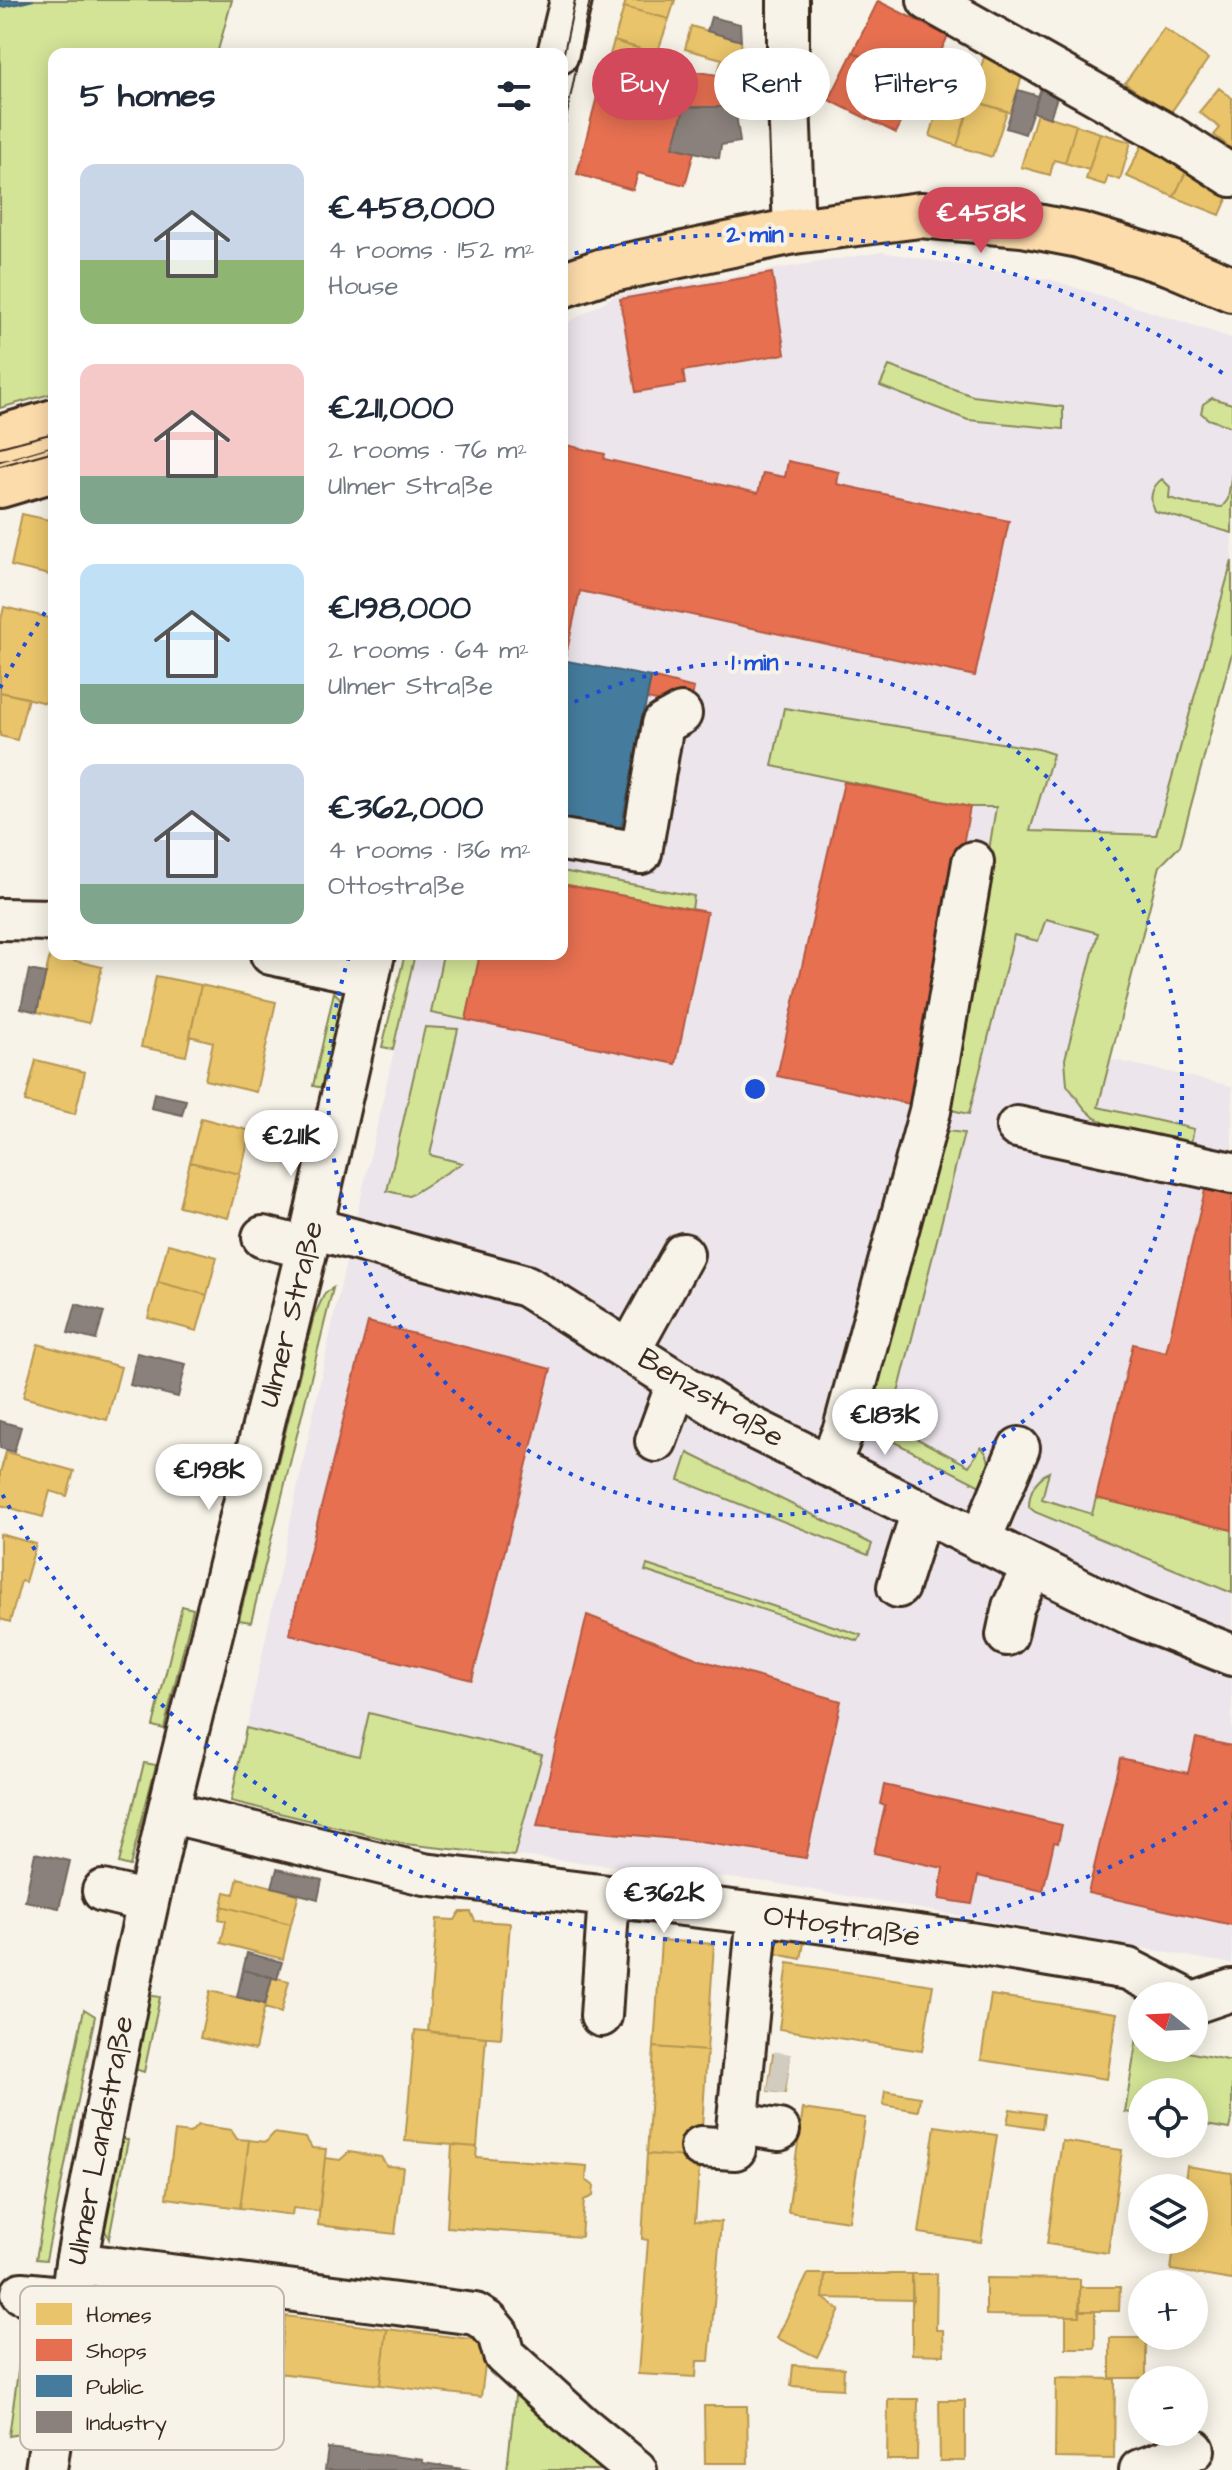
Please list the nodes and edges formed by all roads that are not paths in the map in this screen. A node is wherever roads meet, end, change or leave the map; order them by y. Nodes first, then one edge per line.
1 (571, 0) edge
2 (788, 0) edge
3 (928, 0) edge
4 (559, 48) edge
5 (1232, 176) edge
6 (794, 231) junction
7 (568, 283) edge
8 (1232, 289) edge
9 (48, 424) edge
10 (0, 438) edge
11 (48, 471) edge
12 (0, 485) edge
13 (681, 714) dead end
14 (568, 841) edge
15 (973, 862) dead end
16 (0, 919) edge
17 (48, 920) edge
18 (332, 960) edge
19 (372, 964) edge
20 (1017, 1127) dead end
21 (1232, 1173) edge
22 (263, 1237) dead end
23 (310, 1238) junction
24 (683, 1254) dead end
25 (630, 1350) junction
26 (678, 1381) junction
27 (656, 1441) dead end
28 (1019, 1448) dead end
29 (829, 1466) junction
30 (922, 1511) junction
31 (980, 1541) junction
32 (1033, 1567) junction
33 (898, 1587) dead end
34 (1007, 1635) dead end
35 (1232, 1655) edge
36 (168, 1812) junction
37 (103, 1891) dead end
38 (609, 1896) junction
39 (148, 1902) junction
40 (758, 1914) junction
41 (1154, 1982) edge
42 (1232, 1990) edge
43 (1208, 1998) edge
44 (601, 2016) dead end
45 (738, 2124) junction
46 (779, 2130) dead end
47 (701, 2147) dead end
48 (74, 2281) junction
49 (52, 2286) edge
50 (73, 2286) edge
51 (135, 2286) edge
52 (284, 2298) edge
53 (49, 2450) edge
54 (1194, 2450) dead end
55 (46, 2470) edge
56 (636, 2470) edge
57 (1140, 2470) edge

1 - 4 street
2 - 6 street
3 - 5 street
6 - 7 main road
6 - 8 main road
9 - 10 main road
11 - 12 main road
13 - 14 street
15 - 29 street
16 - 17 street
18 - 19 street
19 - 23 street, Ulmer Straße
20 - 21 street
22 - 23 street, Benzstraße
23 - 25 street, Benzstraße
23 - 36 street, Ulmer Straße
24 - 25 street
25 - 26 street, Benzstraße
26 - 27 street
26 - 29 street, Benzstraße
28 - 31 street
29 - 30 street, Benzstraße
30 - 31 street, Benzstraße
30 - 33 street
31 - 32 street, Benzstraße
32 - 34 street
32 - 35 street, Benzstraße
36 - 38 street, Ottostraße
36 - 39 street, Ulmer Landstraße
37 - 39 street
38 - 40 street, Ottostraße
38 - 44 street
39 - 48 street, Ulmer Landstraße
40 - 41 street, Ottostraße
40 - 45 street
42 - 43 street
45 - 46 street
45 - 47 street
48 - 49 street
48 - 50 street, Ulmer Landstraße
48 - 51 street
52 - 56 street
53 - 55 street, Ulmer Landstraße
54 - 57 street

